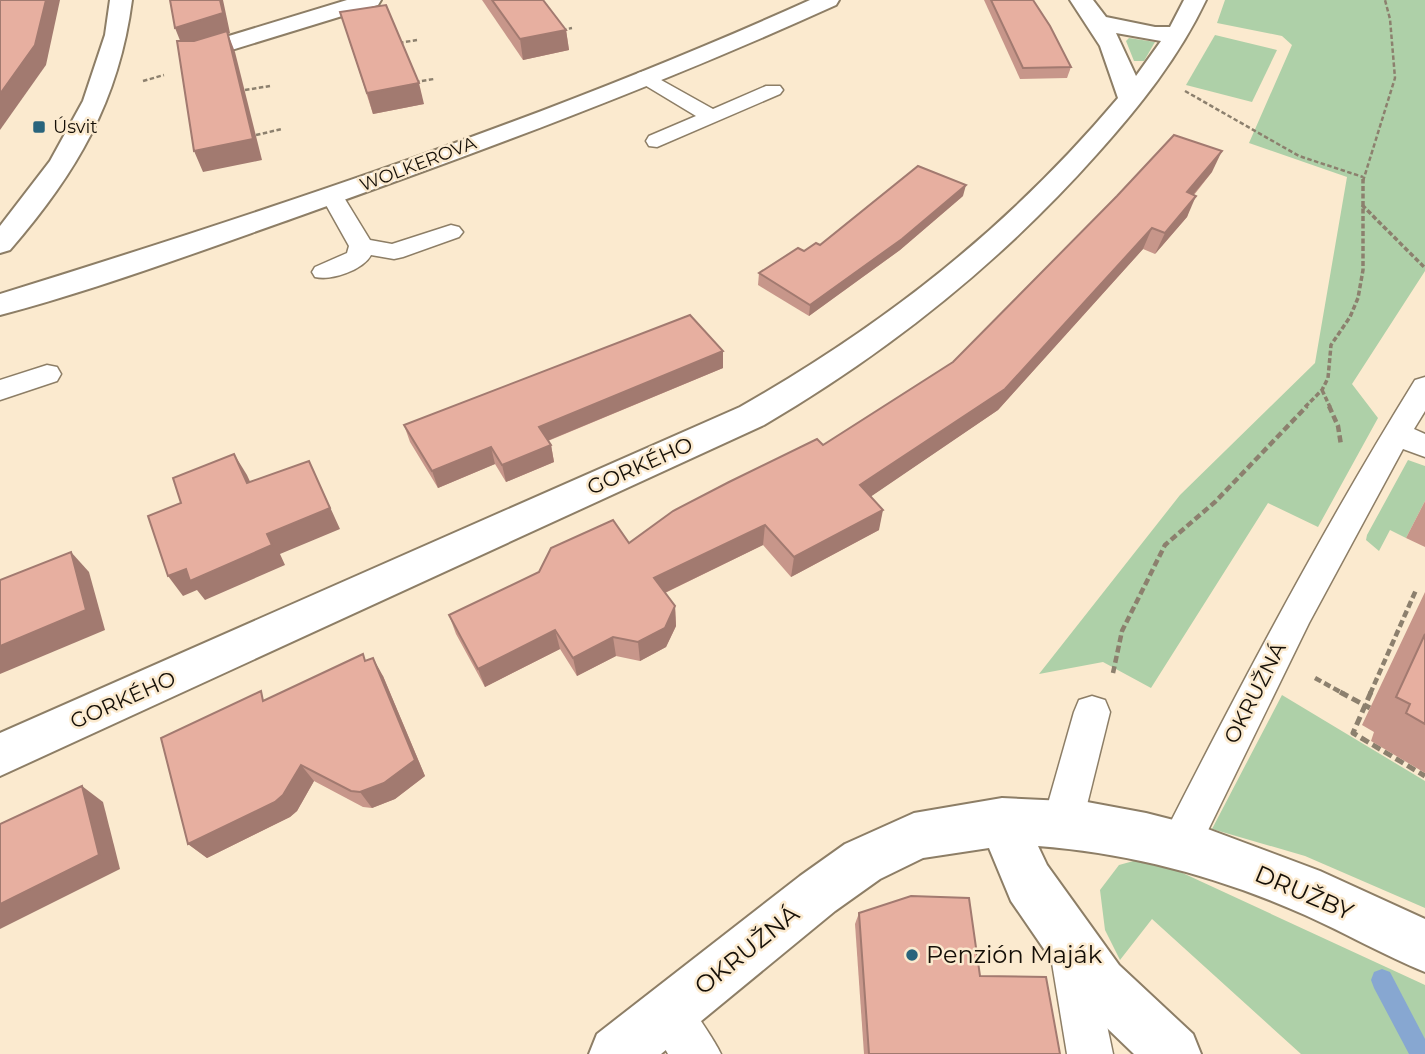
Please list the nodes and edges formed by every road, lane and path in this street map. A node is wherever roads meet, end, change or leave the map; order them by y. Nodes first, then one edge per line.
1 (121, 0) edge
2 (370, 0) edge
3 (828, 0) edge
4 (1081, 0) edge
5 (1195, 0) edge
6 (1385, 0) edge
7 (1101, 23) junction
8 (572, 28) dead end
9 (554, 31) edge
10 (1178, 34) junction
11 (417, 40) dead end
12 (399, 43) edge
13 (194, 54) edge
14 (646, 77) junction
15 (434, 79) dead end
16 (415, 82) edge
17 (1142, 85) junction
18 (270, 86) dead end
19 (245, 90) dead end
20 (773, 90) dead end
21 (712, 117) junction
22 (282, 129) dead end
23 (256, 135) dead end
24 (657, 141) dead end
25 (1363, 177) junction
26 (332, 196) junction
27 (1362, 204) junction
28 (452, 232) dead end
29 (0, 244) edge
30 (361, 246) junction
31 (1425, 268) edge
32 (324, 272) dead end
33 (0, 305) edge
34 (47, 374) dead end
35 (1425, 387) edge
36 (0, 390) edge
37 (1410, 440) edge
38 (1416, 590) dead end
39 (1309, 675) dead end
40 (1368, 707) junction
41 (1092, 712) joint
42 (0, 755) edge
43 (1425, 776) edge
44 (1002, 821) junction
45 (1063, 821) junction
46 (1180, 845) junction
47 (1069, 939) junction
48 (1415, 941) edge
49 (667, 1014) junction
50 (618, 1054) edge
51 (698, 1054) edge
52 (1090, 1054) edge
53 (1174, 1054) edge

1 - 29 street
2 - 13 street
3 - 14 street, WOLKEROVA
4 - 7 street
5 - 10 street, GORKÉHO
6 - 25 path
7 - 10 street
7 - 17 street
8 - 9 path
10 - 17 street, GORKÉHO
11 - 12 path
14 - 21 lane
14 - 26 street, WOLKEROVA
15 - 16 path
17 - 25 path
17 - 42 street, GORKÉHO
18 - 19 path
20 - 21 lane
21 - 24 lane
22 - 23 path
25 - 27 path
26 - 30 lane
26 - 33 street, WOLKEROVA
27 - 31 path
27 - 41 path
28 - 30 lane
30 - 32 lane
34 - 36 lane
35 - 37 lane, OKRUŽNÁ
37 - 46 lane, OKRUŽNÁ
38 - 40 path
39 - 40 path
40 - 43 path
41 - 45 lane
44 - 45 street, OKRUŽNÁ
44 - 47 street
44 - 49 street, OKRUŽNÁ
45 - 46 street, OKRUŽNÁ
46 - 48 street, DRUŽBY
47 - 52 lane
47 - 53 street
49 - 50 street, OKRUŽNÁ
49 - 51 lane

